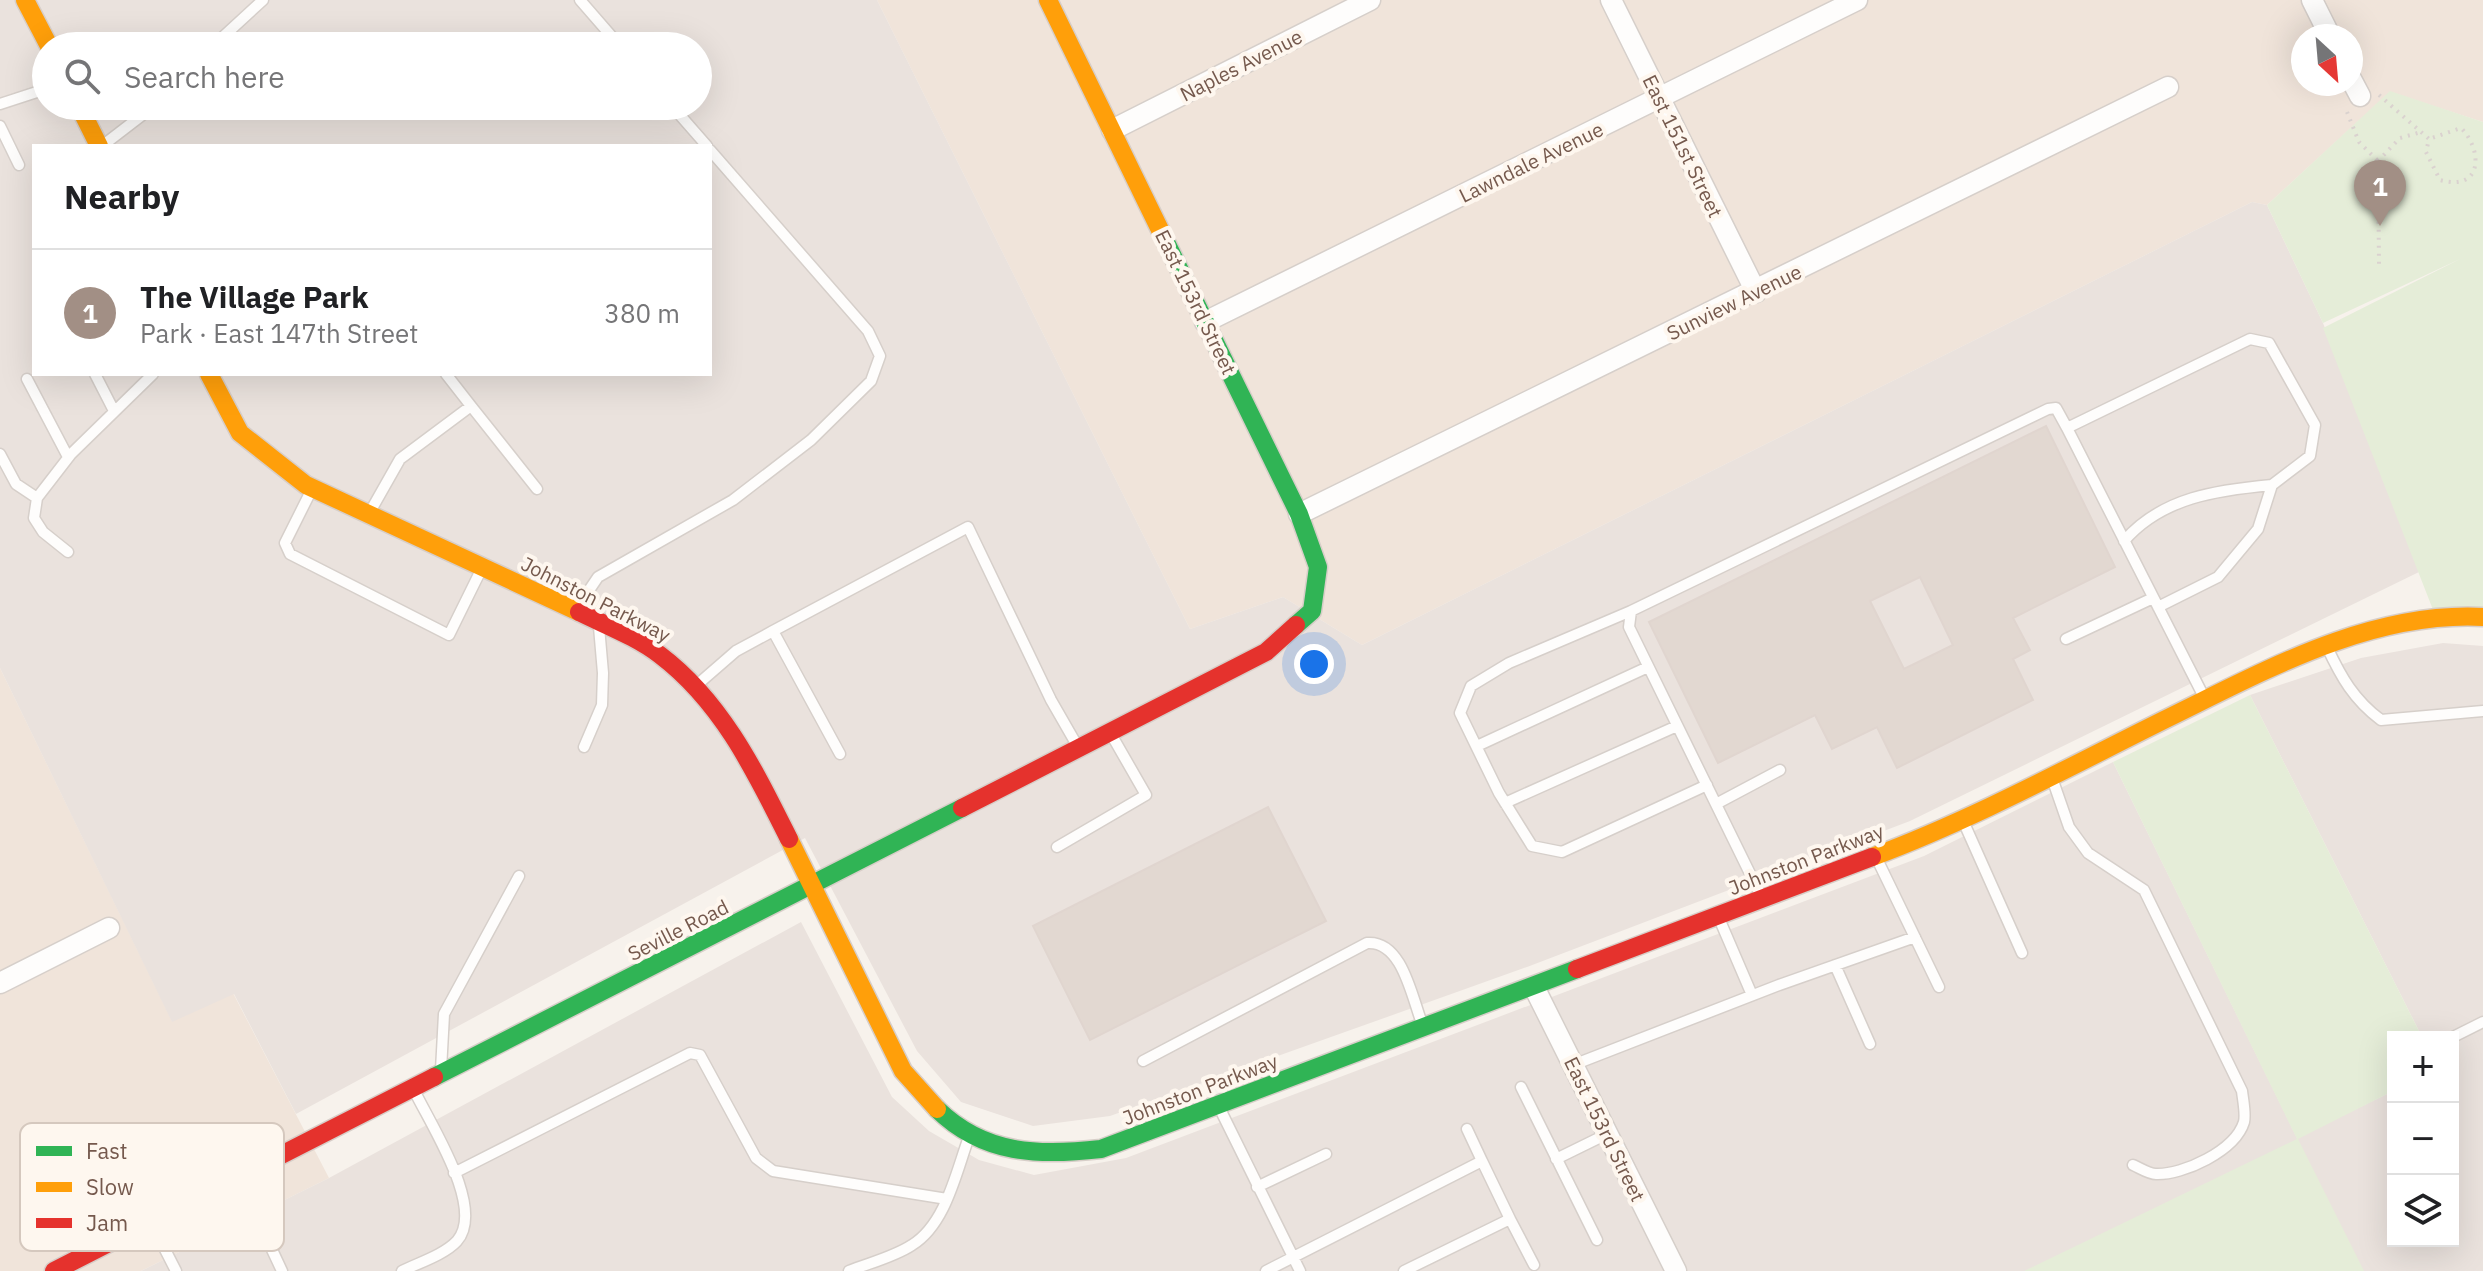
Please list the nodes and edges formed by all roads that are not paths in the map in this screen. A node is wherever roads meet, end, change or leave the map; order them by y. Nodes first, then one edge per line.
1 (25, 0) edge
2 (263, 0) edge
3 (580, 0) edge
4 (1048, 0) edge
5 (1370, 0) edge
6 (1611, 0) edge
7 (1857, 0) edge
8 (2312, 0) edge
9 (2324, 24) edge
10 (42, 32) edge
11 (228, 32) edge
12 (608, 32) edge
13 (2168, 87) dead end
14 (32, 94) edge
15 (1660, 99) junction
16 (0, 104) edge
17 (86, 120) edge
18 (135, 120) edge
19 (684, 120) edge
20 (0, 126) edge
21 (1112, 130) junction
22 (99, 144) edge
23 (103, 144) edge
24 (705, 144) edge
25 (712, 153) edge
26 (19, 165) dead end
27 (1756, 292) junction
28 (1205, 322) junction
29 (96, 376) edge
30 (151, 376) edge
31 (210, 376) edge
32 (448, 376) edge
33 (27, 379) dead end
34 (471, 406) junction
35 (114, 411) junction
36 (2067, 428) junction
37 (0, 454) edge
38 (68, 457) junction
39 (2272, 485) junction
40 (313, 488) junction
41 (537, 489) dead end
42 (37, 498) junction
43 (369, 514) junction
44 (1299, 514) junction
45 (2124, 541) junction
46 (68, 552) dead end
47 (483, 566) junction
48 (2156, 603) junction
49 (576, 610) junction
50 (1312, 611) joint
51 (1631, 611) junction
52 (2483, 617) edge
53 (598, 621) junction
54 (771, 632) junction
55 (2066, 639) dead end
56 (2326, 645) junction
57 (1648, 667) junction
58 (696, 685) junction
59 (2205, 699) junction
60 (2483, 711) edge
61 (1677, 726) junction
62 (1110, 732) junction
63 (1477, 746) junction
64 (584, 747) dead end
65 (1079, 749) junction
66 (840, 754) dead end
67 (1780, 770) dead end
68 (2051, 776) junction
69 (1707, 785) junction
70 (1505, 803) junction
71 (1716, 804) junction
72 (1963, 819) junction
73 (1057, 847) dead end
74 (1876, 856) junction
75 (519, 876) dead end
76 (812, 887) junction
77 (1762, 899) junction
78 (1718, 916) junction
79 (109, 928) dead end
80 (1915, 937) junction
81 (2022, 953) dead end
82 (1835, 965) junction
83 (0, 983) edge
84 (1534, 987) junction
85 (1939, 987) dead end
86 (1752, 995) junction
87 (2483, 1022) edge
88 (1424, 1028) junction
89 (2459, 1034) edge
90 (1870, 1044) dead end
91 (1143, 1061) dead end
92 (1573, 1065) junction
93 (441, 1075) junction
94 (1521, 1087) dead end
95 (414, 1089) junction
96 (1218, 1105) junction
97 (1467, 1129) dead end
98 (1607, 1134) junction
99 (969, 1135) junction
100 (1326, 1154) dead end
101 (284, 1155) edge
102 (1556, 1159) junction
103 (1482, 1161) junction
104 (2133, 1165) dead end
105 (454, 1173) junction
106 (1257, 1187) junction
107 (947, 1199) junction
108 (1510, 1219) junction
109 (1597, 1240) dead end
110 (94, 1251) edge
111 (166, 1251) edge
112 (273, 1251) edge
113 (1293, 1257) junction
114 (1534, 1265) dead end
115 (54, 1271) edge
116 (176, 1271) edge
117 (282, 1271) edge
118 (402, 1271) edge
119 (849, 1271) edge
120 (1266, 1271) edge
121 (1300, 1271) edge
122 (1404, 1271) edge
123 (1676, 1271) edge

1 - 10 street
2 - 11 lane
3 - 12 lane
4 - 21 street, East 153rd Street
5 - 21 street, Naples Avenue
6 - 15 street, East 151st Street
7 - 15 street, Lawndale Avenue
8 - 9 street
13 - 27 street, Sunview Avenue
14 - 16 lane
15 - 27 street, East 151st Street
15 - 28 street, Lawndale Avenue
17 - 22 street
18 - 23 lane
19 - 24 lane
20 - 26 lane
21 - 28 street, East 153rd Street
25 - 49 lane
27 - 44 street, Sunview Avenue
28 - 44 street, East 153rd Street
29 - 35 lane
30 - 35 lane
31 - 40 street, Johnston Parkway
32 - 34 lane
33 - 38 lane
34 - 41 lane
34 - 43 lane
35 - 38 lane
36 - 39 lane
36 - 45 lane
36 - 51 lane
37 - 42 lane
38 - 42 lane
39 - 45 lane
39 - 48 lane
40 - 43 street, Johnston Parkway
40 - 47 lane
42 - 46 lane
43 - 47 street, Johnston Parkway
44 - 50 street, East 153rd Street
45 - 48 lane
47 - 49 street, Johnston Parkway
48 - 55 lane
48 - 59 lane
49 - 53 street, Johnston Parkway
50 - 62 street, Seville Road
51 - 57 lane
51 - 63 lane
52 - 56 street, Johnston Parkway
53 - 58 street, Johnston Parkway
53 - 64 lane
54 - 58 lane
54 - 65 lane
54 - 66 lane
56 - 59 street, Johnston Parkway
56 - 60 lane
57 - 61 lane
57 - 63 lane
58 - 76 street, Johnston Parkway
59 - 68 street, Johnston Parkway
61 - 69 lane
61 - 70 lane
62 - 65 street, Seville Road
62 - 73 lane
63 - 70 lane
65 - 76 street, Seville Road
67 - 71 lane
68 - 72 street, Johnston Parkway
68 - 104 lane
69 - 70 lane
69 - 71 lane
71 - 77 lane
72 - 74 street, Johnston Parkway
72 - 81 lane
74 - 77 street, Johnston Parkway
74 - 80 lane
75 - 93 lane
76 - 93 street, Seville Road
76 - 99 street, Johnston Parkway
77 - 78 street, Johnston Parkway
78 - 84 street, Johnston Parkway
78 - 86 lane
79 - 83 street
80 - 82 lane
80 - 85 lane
82 - 86 lane
82 - 90 lane
84 - 88 street, Johnston Parkway
84 - 92 street, East 153rd Street
86 - 92 lane
87 - 89 lane
88 - 91 lane
88 - 96 street, Johnston Parkway
92 - 98 street, East 153rd Street
93 - 95 street, Seville Road
94 - 102 lane
95 - 101 street, Seville Road
95 - 105 lane
96 - 99 street, Johnston Parkway
96 - 106 lane
97 - 103 lane
98 - 102 lane
98 - 123 street, East 153rd Street
99 - 107 lane
100 - 106 lane
102 - 109 lane
103 - 108 lane
103 - 113 lane
105 - 107 lane
105 - 118 lane
106 - 113 lane
107 - 119 lane
108 - 114 lane
108 - 122 lane
110 - 115 street, Seville Road
111 - 116 lane
112 - 117 lane
113 - 120 lane
113 - 121 lane

